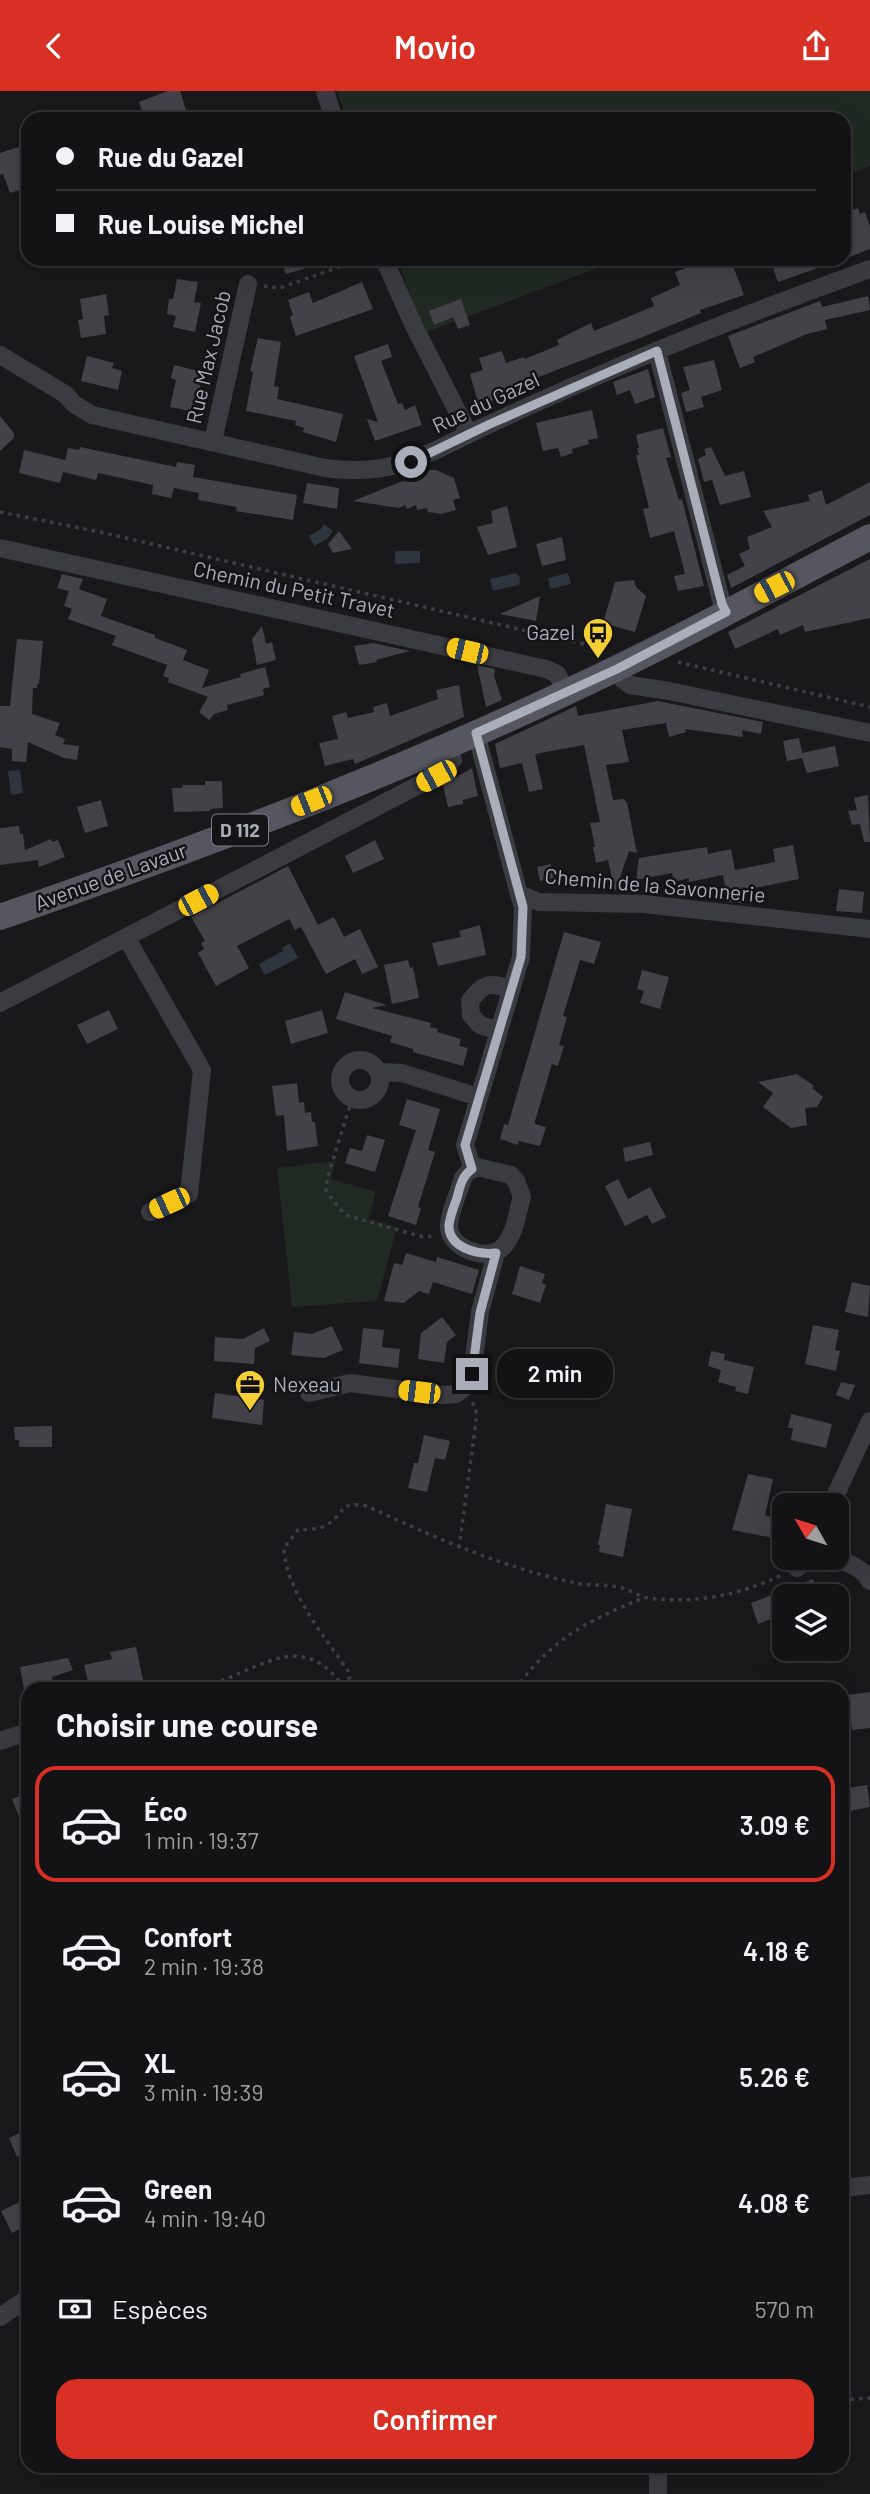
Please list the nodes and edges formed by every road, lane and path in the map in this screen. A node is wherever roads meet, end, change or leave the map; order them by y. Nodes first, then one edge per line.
1 (325, 91) edge
2 (332, 112) edge
3 (342, 266) edge
4 (387, 266) edge
5 (870, 269) edge
6 (248, 283) joint
7 (657, 351) junction
8 (0, 355) edge
9 (469, 434) junction
10 (213, 441) junction
11 (0, 513) edge
12 (870, 537) edge
13 (0, 548) edge
14 (726, 612) junction
15 (674, 662) dead end
16 (628, 663) junction
17 (567, 693) junction
18 (870, 706) edge
19 (476, 733) junction
20 (870, 733) edge
21 (448, 746) junction
22 (519, 894) junction
23 (0, 917) edge
24 (870, 929) edge
25 (126, 937) junction
26 (511, 989) junction
27 (0, 1003) edge
28 (498, 1030) junction
29 (379, 1072) junction
30 (478, 1097) junction
31 (352, 1098) junction
32 (472, 1169) junction
33 (150, 1212) dead end
34 (450, 1235) junction
35 (496, 1253) junction
36 (467, 1386) junction
37 (309, 1393) dead end
38 (870, 1421) edge
39 (837, 1493) edge
40 (459, 1548) junction
41 (849, 1563) edge
42 (790, 1570) edge
43 (870, 1581) edge
44 (645, 1597) junction
45 (215, 1682) edge
46 (340, 1682) edge
47 (348, 1682) edge
48 (521, 1682) edge
49 (21, 1735) edge
50 (0, 1741) edge
51 (870, 2185) edge
52 (849, 2187) edge
53 (21, 2303) edge
54 (0, 2317) edge
55 (870, 2397) edge
56 (849, 2399) edge
57 (658, 2473) edge
58 (658, 2494) edge

1 - 2 street
3 - 6 path
4 - 9 street
5 - 7 street, Rue du Gazel
6 - 10 street, Rue Max Jacob
7 - 9 street, Rue du Gazel
7 - 14 street
8 - 10 street, Rue du Gazel
9 - 10 street, Rue du Gazel
11 - 16 path
12 - 14 main road, Avenue de Lavaur / D 112
13 - 17 street, Chemin du Petit Travet
14 - 16 main road, Avenue de Lavaur / D 112
15 - 18 path
16 - 17 main road, Avenue de Lavaur / D 112
16 - 20 street
17 - 19 main road, Avenue de Lavaur / D 112
19 - 21 main road, Avenue de Lavaur / D 112
19 - 22 street, Chemin de la Savonnerie
21 - 23 main road, Avenue de Lavaur / D 112
21 - 25 street
22 - 24 street, Chemin de la Savonnerie
22 - 26 street
25 - 27 street
25 - 33 street
26 - 28 street
26 - 28 street
28 - 30 street
29 - 30 street
29 - 31 street
29 - 31 street
30 - 32 street
31 - 34 path
32 - 34 street
32 - 35 street
34 - 35 street
35 - 36 street
36 - 37 street
36 - 40 path
38 - 39 street
40 - 44 path
40 - 47 path
41 - 43 street
42 - 44 path
44 - 48 path
45 - 46 path
49 - 50 street
51 - 52 street
53 - 54 street
55 - 56 path
57 - 58 street

